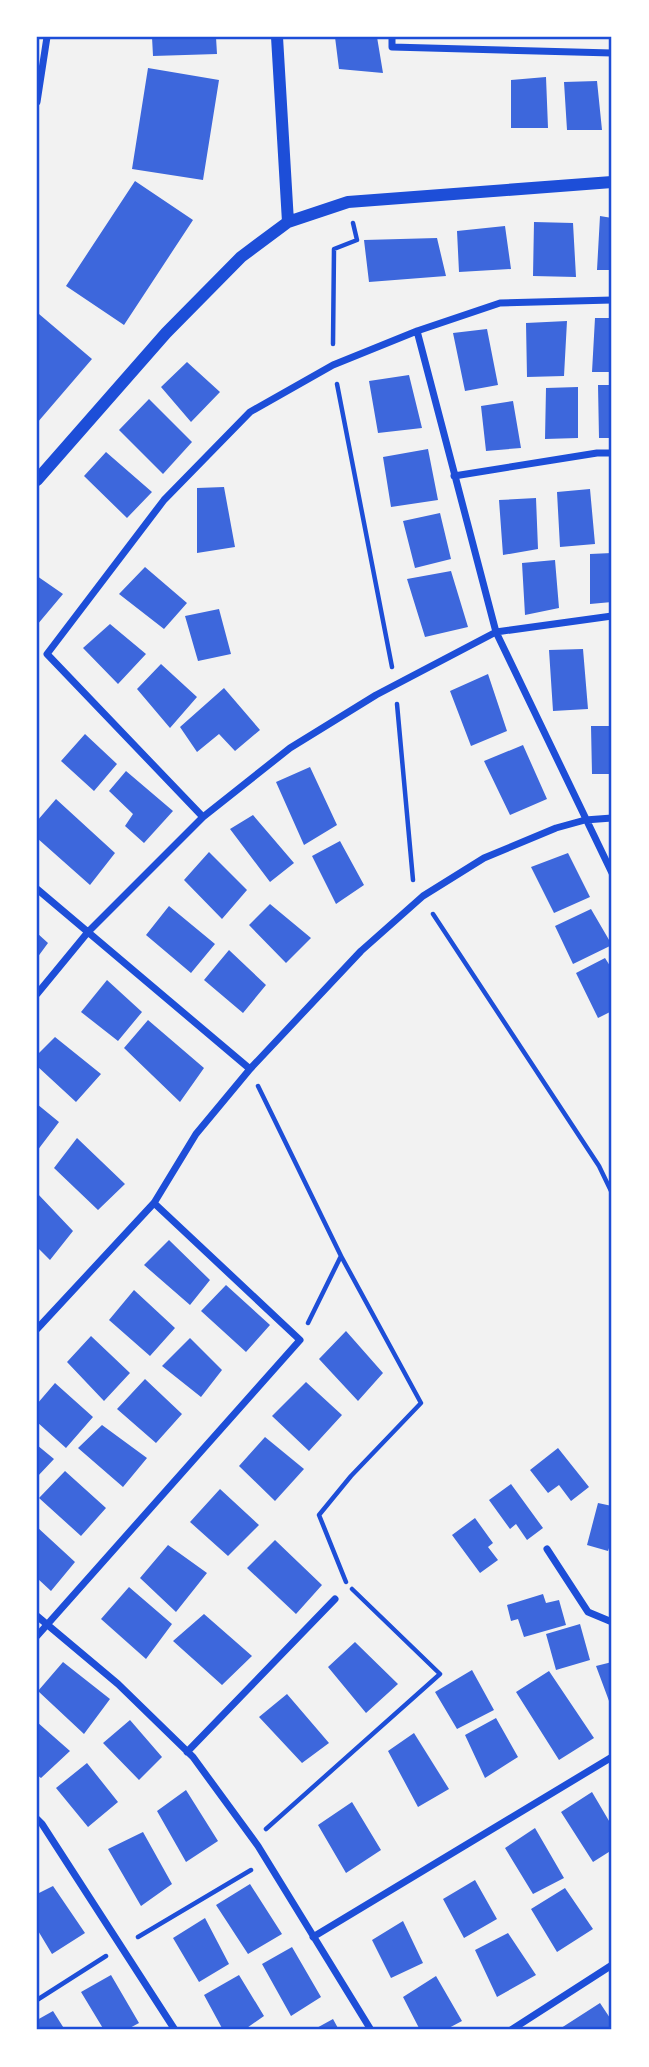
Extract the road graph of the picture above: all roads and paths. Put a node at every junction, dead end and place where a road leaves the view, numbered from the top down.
1 (47, 37) edge
2 (277, 37) edge
3 (392, 37) edge
4 (612, 53) edge
5 (37, 102) edge
6 (612, 181) edge
7 (348, 202) junction
8 (288, 222) junction
9 (612, 300) edge
10 (417, 331) junction
11 (333, 365) junction
12 (612, 453) edge
13 (454, 476) junction
14 (37, 480) edge
15 (612, 617) edge
16 (496, 632) junction
17 (396, 685) junction
18 (203, 817) junction
19 (612, 818) edge
20 (585, 820) junction
21 (612, 873) edge
22 (414, 880) dead end
23 (37, 889) edge
24 (433, 914) dead end
25 (88, 933) junction
26 (37, 994) edge
27 (250, 1069) junction
28 (612, 1193) edge
29 (154, 1203) junction
30 (341, 1256) junction
31 (37, 1329) edge
32 (300, 1340) junction
33 (547, 1549) dead end
34 (335, 1599) dead end
35 (37, 1616) edge
36 (612, 1622) edge
37 (47, 1624) junction
38 (37, 1636) edge
39 (187, 1752) junction
40 (612, 1757) edge
41 (37, 1819) edge
42 (253, 1840) junction
43 (267, 1861) junction
44 (313, 1937) junction
45 (121, 1947) junction
46 (612, 1965) edge
47 (37, 2000) edge
48 (175, 2030) edge
49 (371, 2030) edge
50 (511, 2030) edge

1 - 5 street
2 - 8 street
3 - 4 street
6 - 7 street
7 - 8 street
7 - 11 path
8 - 14 street
9 - 10 street
10 - 11 street
10 - 13 street
11 - 17 path
11 - 18 street
12 - 13 street
13 - 16 street
15 - 16 street
16 - 17 street
16 - 20 street
17 - 18 street
17 - 22 path
18 - 25 street
19 - 20 street
20 - 21 street
20 - 27 street
23 - 25 street
24 - 28 path
25 - 26 street
25 - 27 street
27 - 29 street
27 - 30 path
29 - 31 street
29 - 32 street
30 - 32 path
30 - 42 path
32 - 37 street
33 - 36 street
34 - 39 street
35 - 37 street
37 - 38 street
37 - 39 street
39 - 42 street
40 - 44 street
41 - 45 street
42 - 43 street
43 - 44 street
43 - 45 path
44 - 49 street
45 - 47 path
45 - 48 street
46 - 50 street

